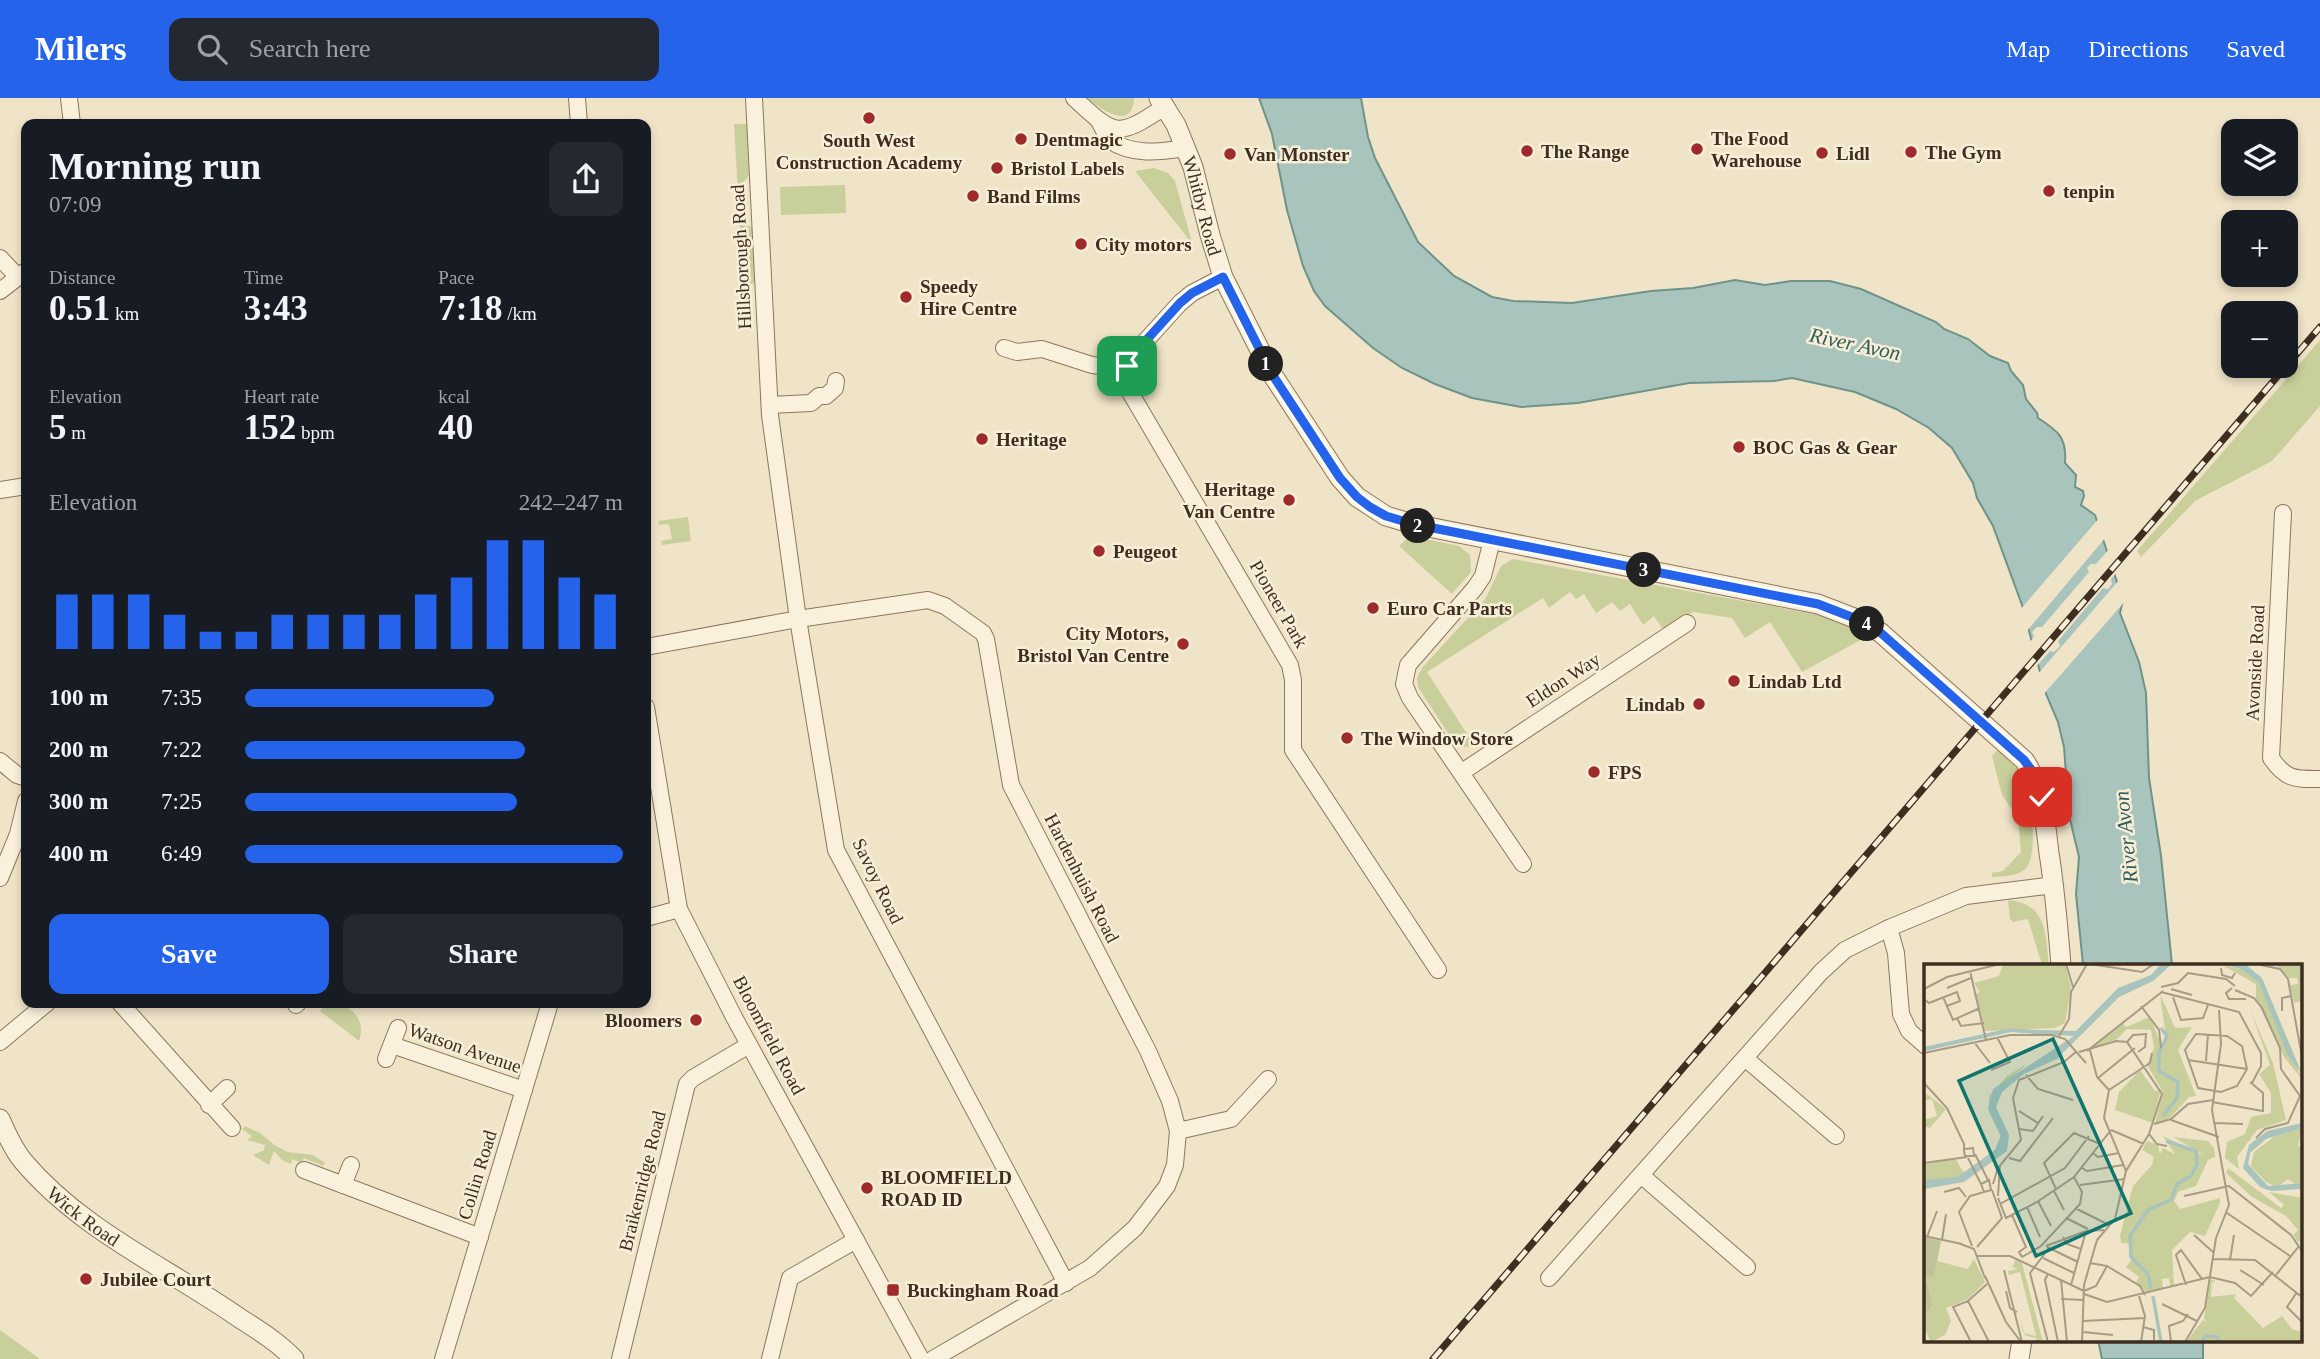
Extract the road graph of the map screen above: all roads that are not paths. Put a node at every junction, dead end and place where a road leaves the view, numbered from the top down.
1 (69, 98) edge
2 (577, 98) edge
3 (754, 98) edge
4 (1074, 98) edge
5 (1162, 102) edge
6 (71, 119) edge
7 (579, 119) edge
8 (1099, 121) junction
9 (1186, 148) junction
10 (0, 258) edge
11 (21, 273) edge
12 (21, 275) edge
13 (1223, 277) junction
14 (0, 291) edge
15 (1004, 348) dead end
16 (1126, 369) junction
17 (836, 381) dead end
18 (770, 410) junction
19 (21, 487) edge
20 (0, 490) edge
21 (2283, 513) dead end
22 (1492, 540) junction
23 (798, 619) junction
24 (1687, 623) dead end
25 (651, 646) edge
26 (651, 737) edge
27 (0, 761) edge
28 (1462, 772) junction
29 (21, 776) edge
30 (2320, 779) edge
31 (21, 823) edge
32 (1523, 864) dead end
33 (0, 878) edge
34 (2054, 885) junction
35 (680, 909) junction
36 (651, 917) edge
37 (1889, 928) junction
38 (2061, 964) edge
39 (1438, 970) dead end
40 (41, 1008) edge
41 (124, 1008) edge
42 (549, 1008) edge
43 (398, 1028) dead end
44 (0, 1042) edge
45 (1924, 1044) edge
46 (749, 1045) junction
47 (1746, 1059) junction
48 (1268, 1079) dead end
49 (227, 1088) dead end
50 (524, 1090) junction
51 (209, 1105) junction
52 (0, 1119) edge
53 (232, 1128) dead end
54 (1178, 1131) junction
55 (1836, 1136) dead end
56 (351, 1165) dead end
57 (304, 1170) dead end
58 (1641, 1175) junction
59 (343, 1185) junction
60 (480, 1237) junction
61 (856, 1240) junction
62 (1747, 1267) dead end
63 (1549, 1278) dead end
64 (1066, 1283) junction
65 (293, 1359) edge
66 (443, 1359) edge
67 (620, 1359) edge
68 (770, 1359) edge
69 (920, 1359) edge
70 (933, 1359) edge

1 - 6 street
2 - 7 street
3 - 18 street, Hillsborough Road
4 - 8 street, Whitby Road
5 - 8 street, Whitby Road
5 - 9 street, Whitby Road
8 - 9 street, Whitby Road
9 - 13 street, Whitby Road
10 - 11 street
12 - 14 street
13 - 16 street
13 - 22 street, Whitby Road
15 - 16 street
16 - 39 street, Pioneer Park
17 - 18 street
18 - 23 street, Savoy Road
19 - 20 street
21 - 30 street, Avonside Road
22 - 28 street
22 - 34 street, Whitby Road
23 - 25 street, Hardenhuish Road
23 - 54 street, Hardenhuish Road
23 - 64 street, Savoy Road
24 - 28 street, Eldon Way
26 - 35 street, Bloomfield Road
27 - 29 street
28 - 32 street
31 - 33 street
34 - 37 street
34 - 38 street, Whitby Road
35 - 36 street
35 - 46 street, Bloomfield Road
37 - 45 street
37 - 47 street
40 - 44 street
41 - 51 street
42 - 50 street, Collin Road
43 - 50 street, Watson Avenue
46 - 61 street, Bloomfield Road
46 - 67 street, Braikenridge Road
47 - 55 street
47 - 58 street
48 - 54 street
49 - 51 street
50 - 60 street, Collin Road
51 - 53 street
52 - 65 street, Wick Road
54 - 64 street, Hardenhuish Road
56 - 59 street
57 - 59 street
58 - 62 street
58 - 63 street
59 - 60 street
60 - 66 street, Collin Road
61 - 68 street
61 - 69 street, Bloomfield Road
64 - 70 street, Hardenhuish Road

